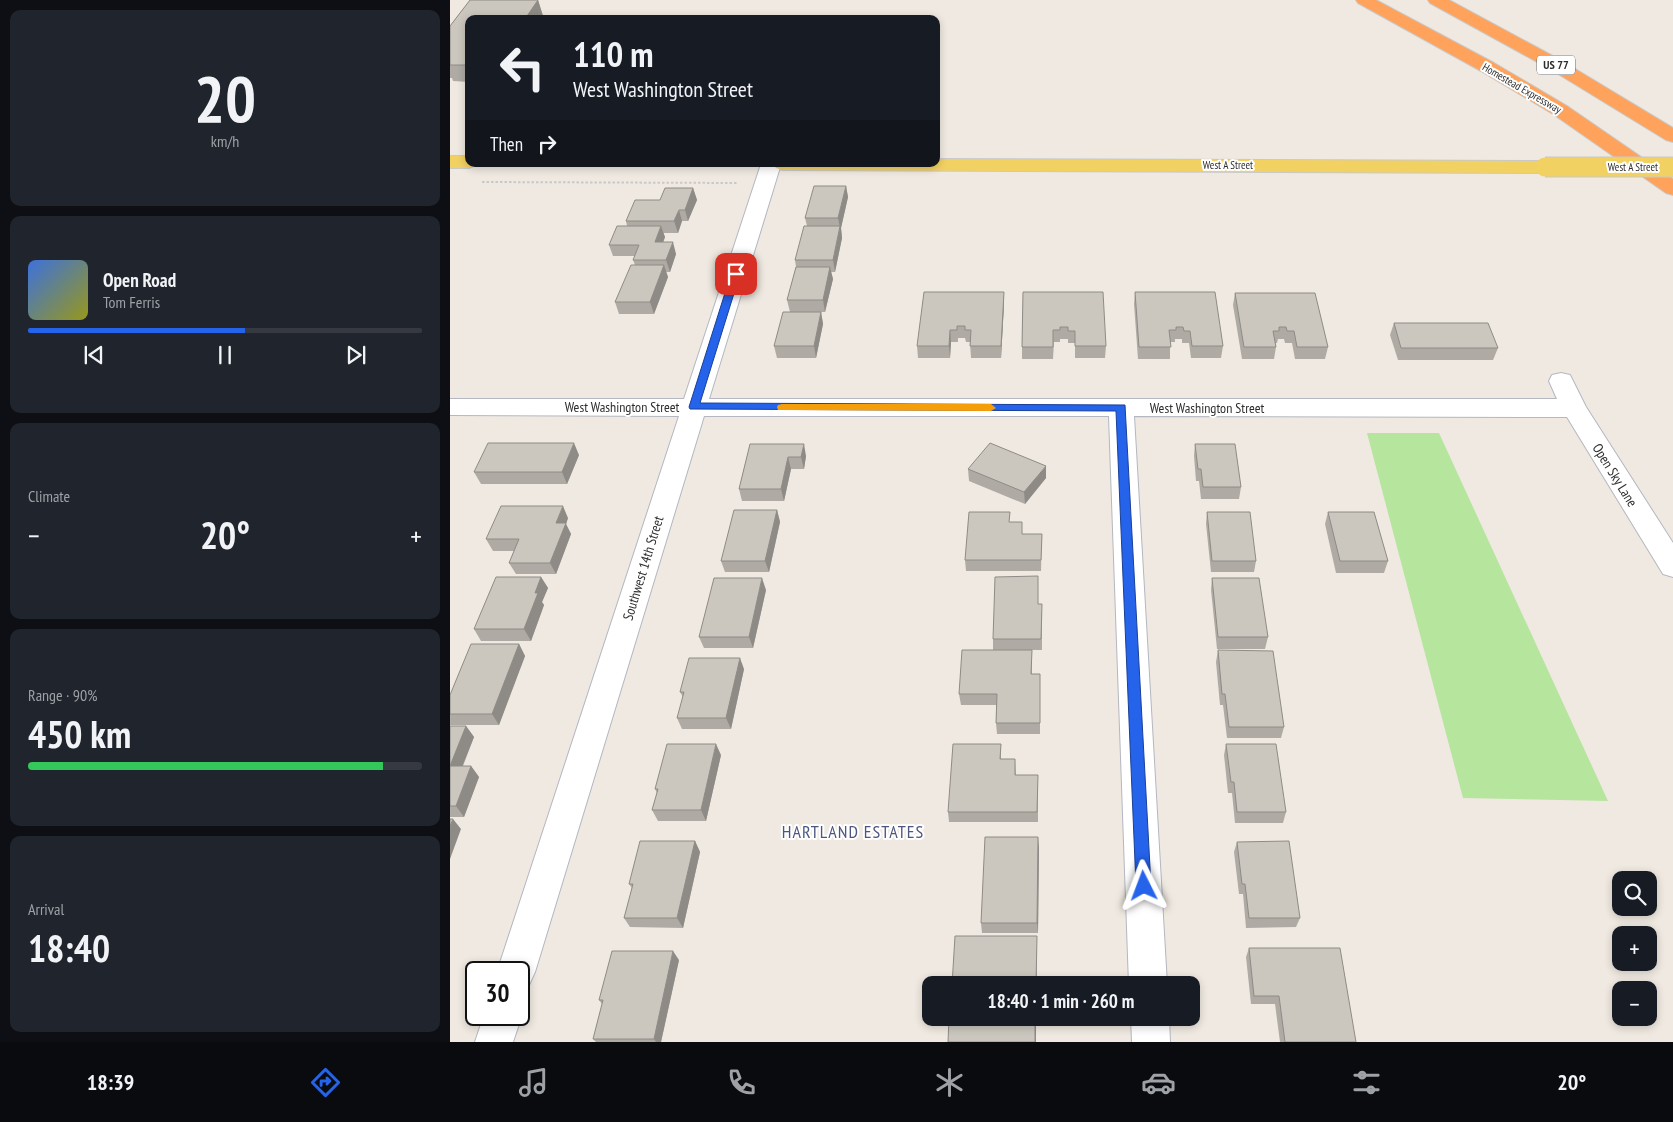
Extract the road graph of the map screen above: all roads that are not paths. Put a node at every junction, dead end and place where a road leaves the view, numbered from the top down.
1 (1364, 0) edge
2 (1436, 0) edge
3 (1673, 136) edge
4 (450, 162) edge
5 (465, 162) edge
6 (940, 165) edge
7 (769, 167) edge
8 (1673, 167) edge
9 (1673, 189) edge
10 (1561, 381) dead end
11 (450, 407) edge
12 (694, 407) junction
13 (1121, 408) junction
14 (1574, 408) junction
15 (1673, 566) edge
16 (519, 961) edge
17 (1148, 976) edge
18 (499, 1026) edge
19 (1150, 1026) edge
20 (494, 1042) edge
21 (1151, 1042) edge

1 - 9 highway, Homestead Expressway / US 77
2 - 3 highway, US 77
4 - 5 main road
6 - 8 main road, West A Street, bridge
7 - 12 street, Southwest 14th Street
10 - 14 street, Open Sky Lane
11 - 12 street, West Washington Street
12 - 13 street, West Washington Street
12 - 16 street, Southwest 14th Street
13 - 14 street, West Washington Street
13 - 17 street
14 - 15 street, Open Sky Lane
18 - 20 street
19 - 21 street

